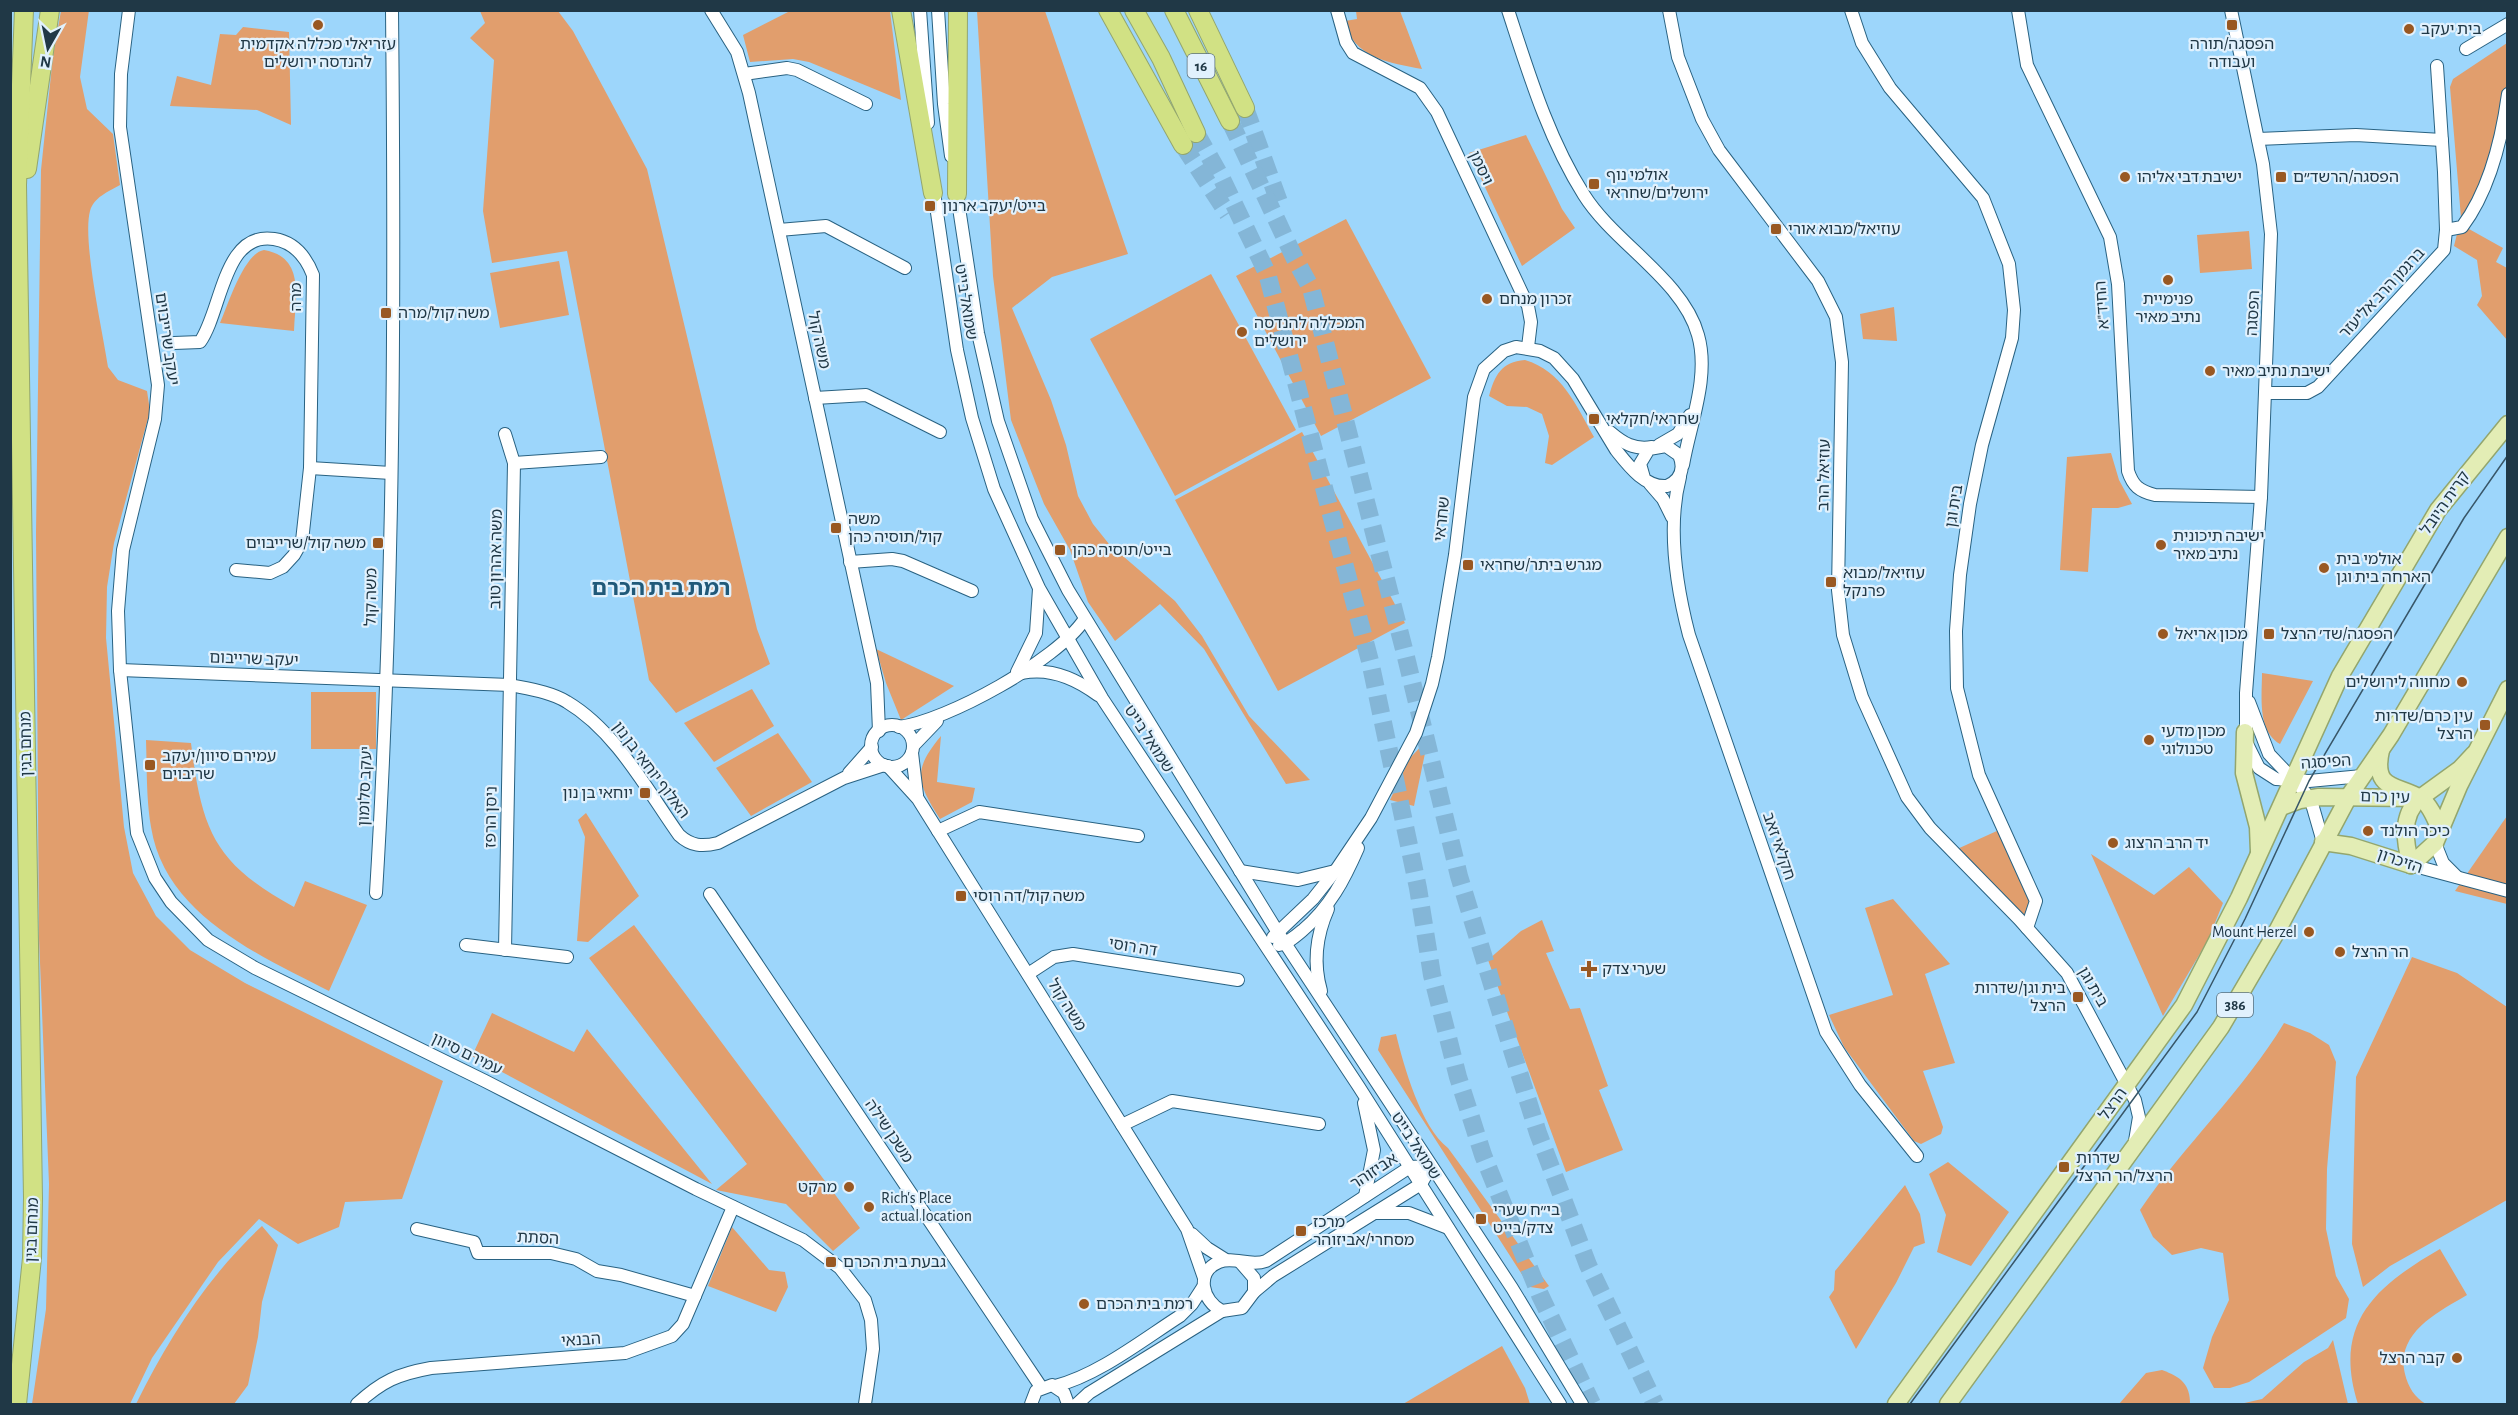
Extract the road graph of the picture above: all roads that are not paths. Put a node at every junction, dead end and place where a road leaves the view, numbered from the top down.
1 (24, 10) edge
2 (50, 10) edge
3 (129, 10) edge
4 (392, 10) edge
5 (711, 10) edge
6 (901, 10) edge
7 (920, 10) edge
8 (938, 10) edge
9 (958, 10) edge
10 (1108, 10) edge
11 (1134, 10) edge
12 (1174, 10) edge
13 (1198, 10) edge
14 (1337, 10) edge
15 (1508, 10) edge
16 (1669, 10) edge
17 (1851, 10) edge
18 (2018, 10) edge
19 (2231, 10) edge
20 (2508, 24) edge
21 (2466, 49) dead end
22 (2437, 66) dead end
23 (744, 74) junction
24 (2507, 98) edge
25 (866, 104) dead end
26 (1245, 108) tunnel mouth
27 (1230, 121) tunnel mouth
28 (2258, 139) junction
29 (2442, 140) junction
30 (933, 193) junction
31 (957, 194) junction
32 (779, 230) junction
33 (2446, 230) junction
34 (18, 245) junction
35 (905, 268) dead end
36 (174, 343) dead end
37 (1528, 347) junction
38 (1699, 388) junction
39 (2266, 393) junction
40 (815, 398) junction
41 (1600, 423) junction
42 (2508, 424) edge
43 (940, 432) dead end
44 (505, 434) dead end
45 (1655, 446) junction
46 (601, 457) dead end
47 (514, 463) junction
48 (310, 468) junction
49 (1681, 472) junction
50 (390, 473) junction
51 (1646, 481) junction
52 (2261, 497) junction
53 (1673, 519) junction
54 (2508, 537) edge
55 (850, 562) junction
56 (236, 570) dead end
57 (1039, 588) junction
58 (972, 591) dead end
59 (1084, 620) junction
60 (1068, 640) junction
61 (120, 670) junction
62 (1015, 675) junction
63 (386, 680) junction
64 (877, 683) junction
65 (510, 685) junction
66 (2508, 689) edge
67 (2246, 693) junction
68 (1102, 698) junction
69 (944, 714) junction
70 (896, 726) junction
71 (879, 731) junction
72 (2245, 732) junction
73 (872, 747) junction
74 (912, 749) junction
75 (2381, 749) junction
76 (2474, 754) junction
77 (886, 766) junction
78 (2362, 776) junction
79 (844, 778) junction
80 (2293, 781) junction
81 (2349, 796) junction
82 (2308, 798) junction
83 (2420, 798) junction
84 (918, 799) junction
85 (2281, 807) junction
86 (1371, 818) junction
87 (938, 831) junction
88 (2438, 836) junction
89 (1138, 837) dead end
90 (2324, 842) junction
91 (2259, 855) junction
92 (2411, 865) junction
93 (1336, 870) junction
94 (1240, 872) junction
95 (2475, 884) junction
96 (2508, 891) edge
97 (376, 893) dead end
98 (710, 894) dead end
99 (1332, 901) junction
100 (2027, 928) junction
101 (1277, 931) junction
102 (1285, 944) junction
103 (466, 945) dead end
104 (1266, 948) junction
105 (505, 950) junction
106 (567, 957) dead end
107 (1028, 974) junction
108 (1238, 980) dead end
109 (1323, 998) junction
110 (1359, 1088) junction
111 (2124, 1089) junction
112 (1319, 1124) dead end
113 (1122, 1125) junction
114 (1917, 1156) dead end
115 (2128, 1156) junction
116 (1431, 1166) junction
117 (1410, 1167) junction
118 (1421, 1184) junction
119 (1365, 1197) junction
120 (733, 1207) junction
121 (1371, 1214) junction
122 (417, 1229) dead end
123 (1187, 1229) junction
124 (1450, 1229) junction
125 (1226, 1260) junction
126 (1241, 1263) junction
127 (1204, 1282) junction
128 (1254, 1292) junction
129 (695, 1296) junction
130 (1222, 1311) junction
131 (1055, 1386) junction
132 (1041, 1387) junction
133 (16, 1404) edge
134 (357, 1404) edge
135 (865, 1404) edge
136 (1031, 1404) edge
137 (1068, 1404) edge
138 (1077, 1404) edge
139 (1560, 1404) edge
140 (1582, 1404) edge
141 (1896, 1404) edge
142 (1948, 1404) edge

1 - 34 highway, מנחם בגין
2 - 34 highway
3 - 61 street, יעקב שרייבוים
4 - 50 street, משה קול
5 - 23 street, משה קול
6 - 30 highway
7 - 30 street, שמואל בייט
8 - 31 street, שמואל בייט
9 - 31 highway
10 - 11 highway, 16
12 - 27 highway, 16
13 - 26 highway
14 - 37 street, ויסמן
15 - 38 street
16 - 100 street, עוזיאל הרב
17 - 100 street, בית וגן
18 - 52 street, החיד"א
19 - 28 street, הפסגה
20 - 21 street
22 - 29 street, ברגמן הרב אליעזר
23 - 25 street
23 - 32 street, משה קול
24 - 33 street
28 - 29 street
28 - 39 street, הפסגה
29 - 33 street, ברגמן הרב אליעזר
30 - 57 street, שמואל בייט
31 - 59 street, שמואל בייט
32 - 35 street
32 - 40 street, משה קול
33 - 39 street, ברגמן הרב אליעזר
34 - 133 highway, מנחם בגין
36 - 48 street, מרה
37 - 41 street
37 - 86 street, שחראי
38 - 45 street
38 - 49 street
39 - 52 street, הפסגה
40 - 43 street
40 - 55 street, משה קול
41 - 45 street
41 - 51 street
42 - 80 main road, קרית היובל
44 - 47 street, משה אהרון טוב
45 - 49 street
45 - 51 street
46 - 47 street
47 - 65 street, משה אהרון טוב
48 - 50 street
48 - 56 street, מרה
49 - 51 street
49 - 53 street
50 - 63 street, משה קול
51 - 53 street
52 - 67 street, הפסגה
53 - 114 street, חקלאי זאב
54 - 75 main road
55 - 58 street
55 - 64 street, משה קול
57 - 60 street, שמואל בייט
57 - 62 street
59 - 60 street
59 - 94 street, שמואל בייט
60 - 62 street
60 - 68 street, שמואל בייט
61 - 63 street, יעקב שרייבום
61 - 120 street, עמירם סיוון
62 - 68 street
62 - 69 street
63 - 65 street, האלוף יוחאי בן נון
63 - 97 street, יעקב סלומון
64 - 70 street, משה קול
64 - 71 street, משה קול
65 - 79 street, האלוף יוחאי בן נון
65 - 105 street, ניסן הרפז
66 - 76 main road, עין כרם
67 - 72 street, הפיסגה
67 - 80 street, הפיסגה
68 - 104 street, שמואל בייט
69 - 70 street
69 - 74 street
70 - 71 street
70 - 74 street
71 - 73 street
72 - 80 street, הפיסגה
72 - 91 main road
73 - 77 street
73 - 79 street, האלוף יוחאי בן נון
74 - 77 street
74 - 84 street, משה קול
75 - 78 main road
75 - 83 main road
76 - 83 main road, עין כרם
76 - 88 main road, עין כרם
77 - 79 street, האלוף יוחאי בן נון
77 - 84 street, משה קול
78 - 80 street, הפיסגה
78 - 81 main road
80 - 82 street, הפיסגה
80 - 85 main road, הרצל / 386
81 - 82 main road, עין כרם
81 - 83 main road, עין כרם
81 - 90 main road, 386
82 - 85 main road, עין כרם
82 - 90 street, הפיסגה
83 - 88 main road
83 - 92 main road
84 - 87 street, משה קול
85 - 91 main road, הרצל / 386
86 - 93 street, שחראי
86 - 99 street, שחראי
87 - 89 street
87 - 107 street, משה קול
88 - 92 main road, עין כרם
88 - 95 street, הזיכרון
90 - 92 main road, הזיכרון
90 - 115 main road, 386
91 - 111 main road, הרצל / 386
92 - 95 street, הזיכרון
93 - 94 street
93 - 101 street, שחראי
94 - 101 street, שמואל בייט
95 - 96 street, הזיכרון
98 - 132 street, משכן שילה
99 - 102 street, שחראי
99 - 109 street
100 - 111 street, בית וגן
101 - 102 street, שמואל בייט
101 - 104 street, שחראי
102 - 104 street, שחראי
102 - 109 street, שמואל בייט
103 - 105 street
104 - 110 street, שמואל בייט
105 - 106 street
107 - 108 street, דה רוסי
107 - 113 street, משה קול
109 - 116 street, שמואל בייט
110 - 117 street, שמואל בייט
110 - 119 street
111 - 115 street, בית וגן
111 - 141 main road, הרצל / 386
112 - 113 street
113 - 123 street, משה קול
115 - 142 main road, 386
116 - 117 street, אביזוהר
116 - 118 street
116 - 140 street, שמואל בייט
117 - 118 street, שמואל בייט
117 - 119 street, אביזוהר
118 - 121 street
118 - 124 street, שמואל בייט
119 - 126 street, אביזוהר
120 - 129 street, הבנאי
120 - 135 street, עמירם סיוון
121 - 124 street
121 - 128 street
122 - 129 street, הסתת
123 - 125 street, משה קול
123 - 127 street, משה קול
124 - 139 street, שמואל בייט
125 - 126 street, אביזוהר
125 - 127 street
126 - 128 street
127 - 130 street
127 - 131 street
128 - 130 street
129 - 134 street, הבנאי
130 - 138 street
131 - 132 street
131 - 137 street
132 - 136 street

